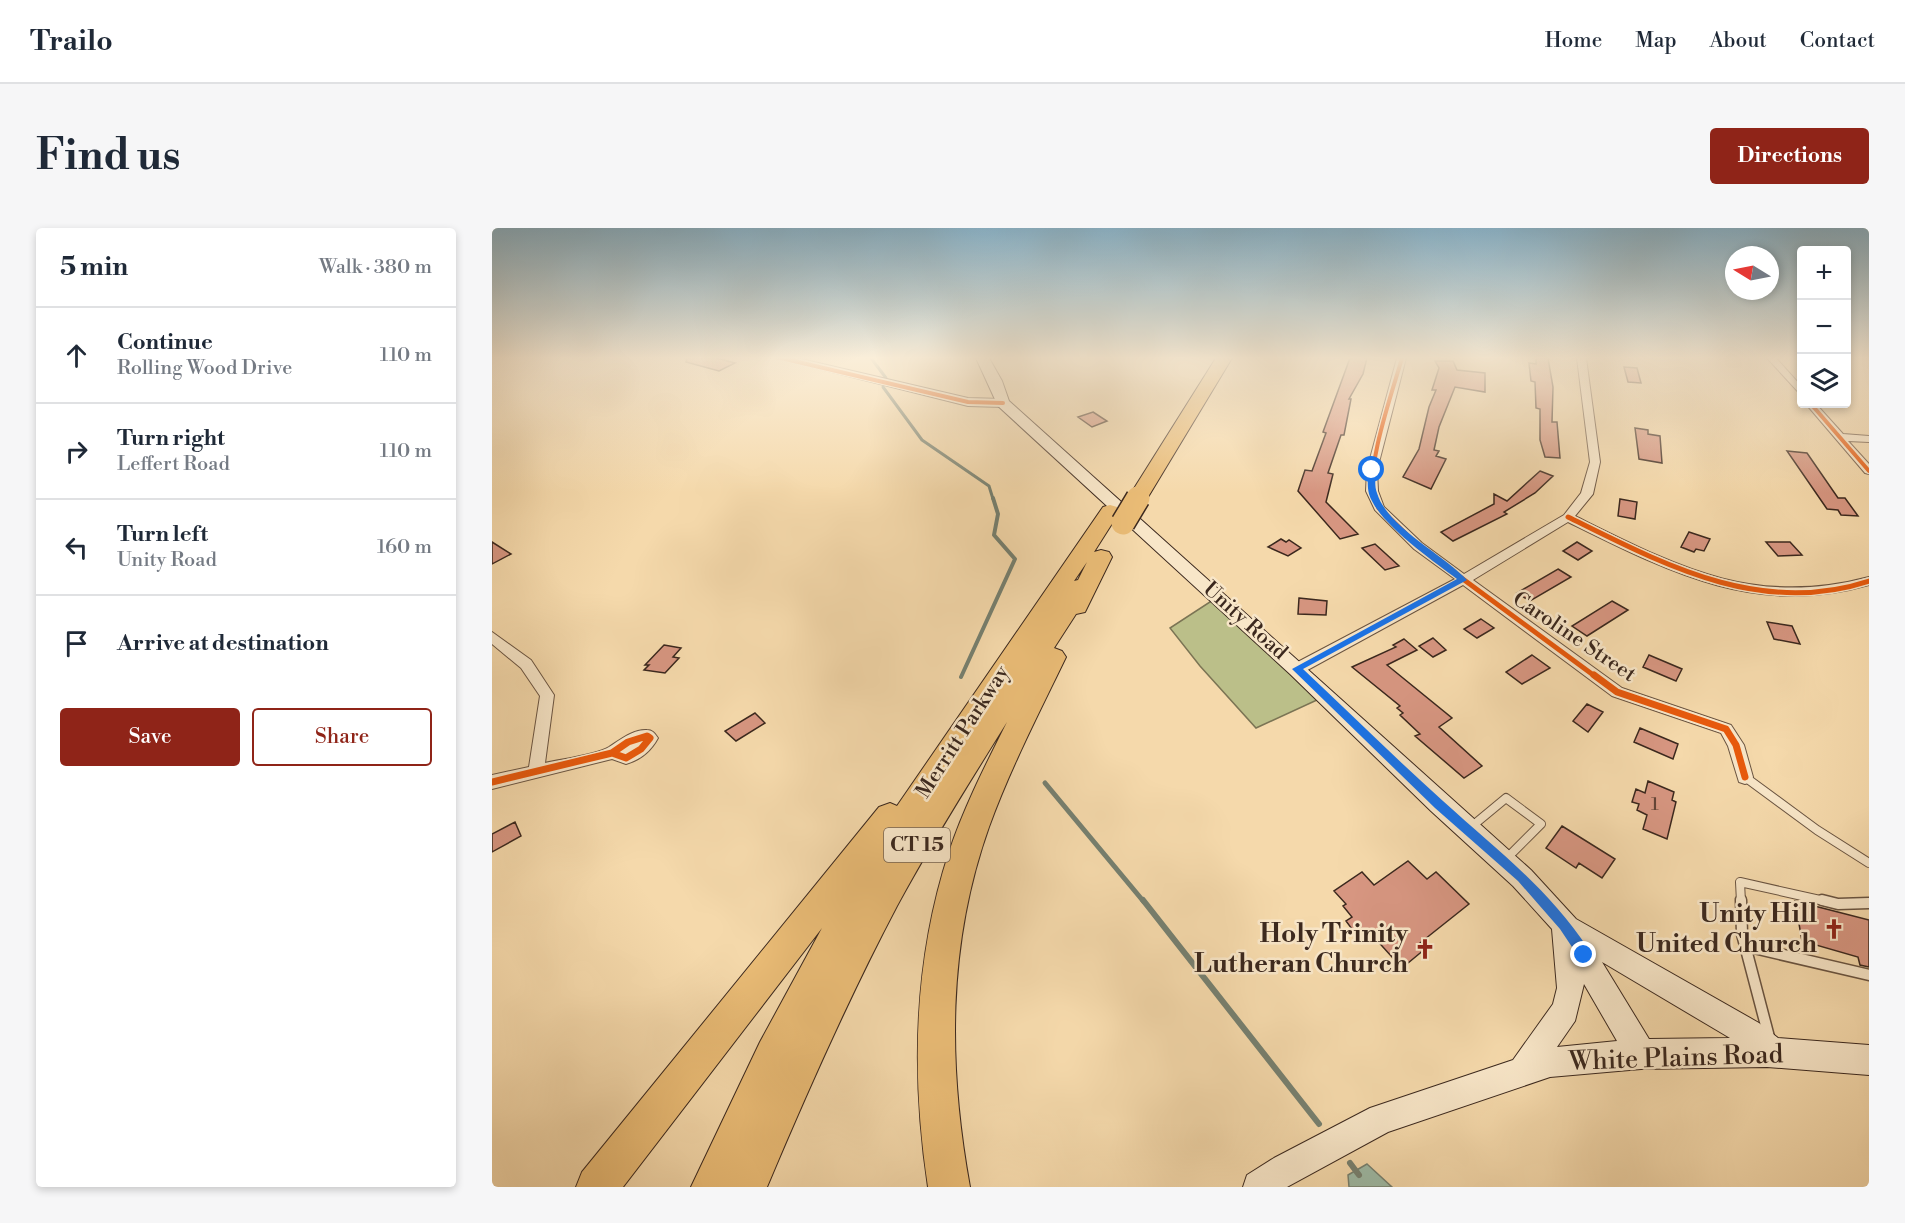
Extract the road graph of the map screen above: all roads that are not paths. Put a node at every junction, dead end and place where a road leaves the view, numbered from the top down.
1 (994, 403) edge
2 (1003, 403) joint
3 (1184, 403) edge
4 (1193, 403) edge
5 (1390, 403) edge
6 (1587, 403) edge
7 (1815, 408) edge
8 (1841, 437) junction
9 (1869, 438) edge
10 (1869, 471) edge
11 (1123, 505) junction
12 (1568, 517) junction
13 (1101, 557) junction
14 (1463, 580) junction
15 (1869, 581) edge
16 (492, 637) edge
17 (1297, 669) junction
18 (975, 714) junction
19 (612, 753) dead end
20 (536, 771) junction
21 (1745, 777) joint
22 (492, 782) edge
23 (1468, 830) junction
24 (1504, 861) junction
25 (1869, 863) edge
26 (1869, 903) edge
27 (1565, 925) junction
28 (1745, 946) junction
29 (1869, 975) edge
30 (1773, 1053) junction
31 (1641, 1054) junction
32 (1869, 1060) edge
33 (1522, 1072) junction
34 (597, 1187) edge
35 (712, 1187) edge
36 (746, 1187) edge
37 (949, 1187) edge
38 (1258, 1187) edge

1 - 2 street
2 - 17 main road, Unity Road
3 - 11 highway, Merritt Parkway / CT 15
4 - 11 highway, Merritt Parkway / CT 15
5 - 14 street, Caroline Street
6 - 12 street
7 - 8 street
8 - 9 street
8 - 10 street
11 - 13 highway, Merritt Parkway / CT 15
11 - 18 highway, Merritt Parkway / CT 15
12 - 14 street
12 - 15 street
13 - 36 highway, Merritt Parkway / CT 15
13 - 37 highway
14 - 17 street
14 - 21 street, Caroline Street
16 - 20 street
17 - 23 main road, Unity Road
18 - 34 highway
18 - 35 highway, Merritt Parkway / CT 15
19 - 20 street
20 - 22 street
21 - 25 lane
23 - 24 main road, Unity Road
23 - 24 lane
24 - 27 main road, Unity Road
26 - 28 lane
27 - 30 main road
27 - 31 main road, Unity Road
27 - 33 main road
28 - 29 lane
28 - 30 lane
30 - 31 main road, White Plains Road
30 - 32 main road, White Plains Road
31 - 33 main road, White Plains Road
33 - 38 main road, White Plains Road

